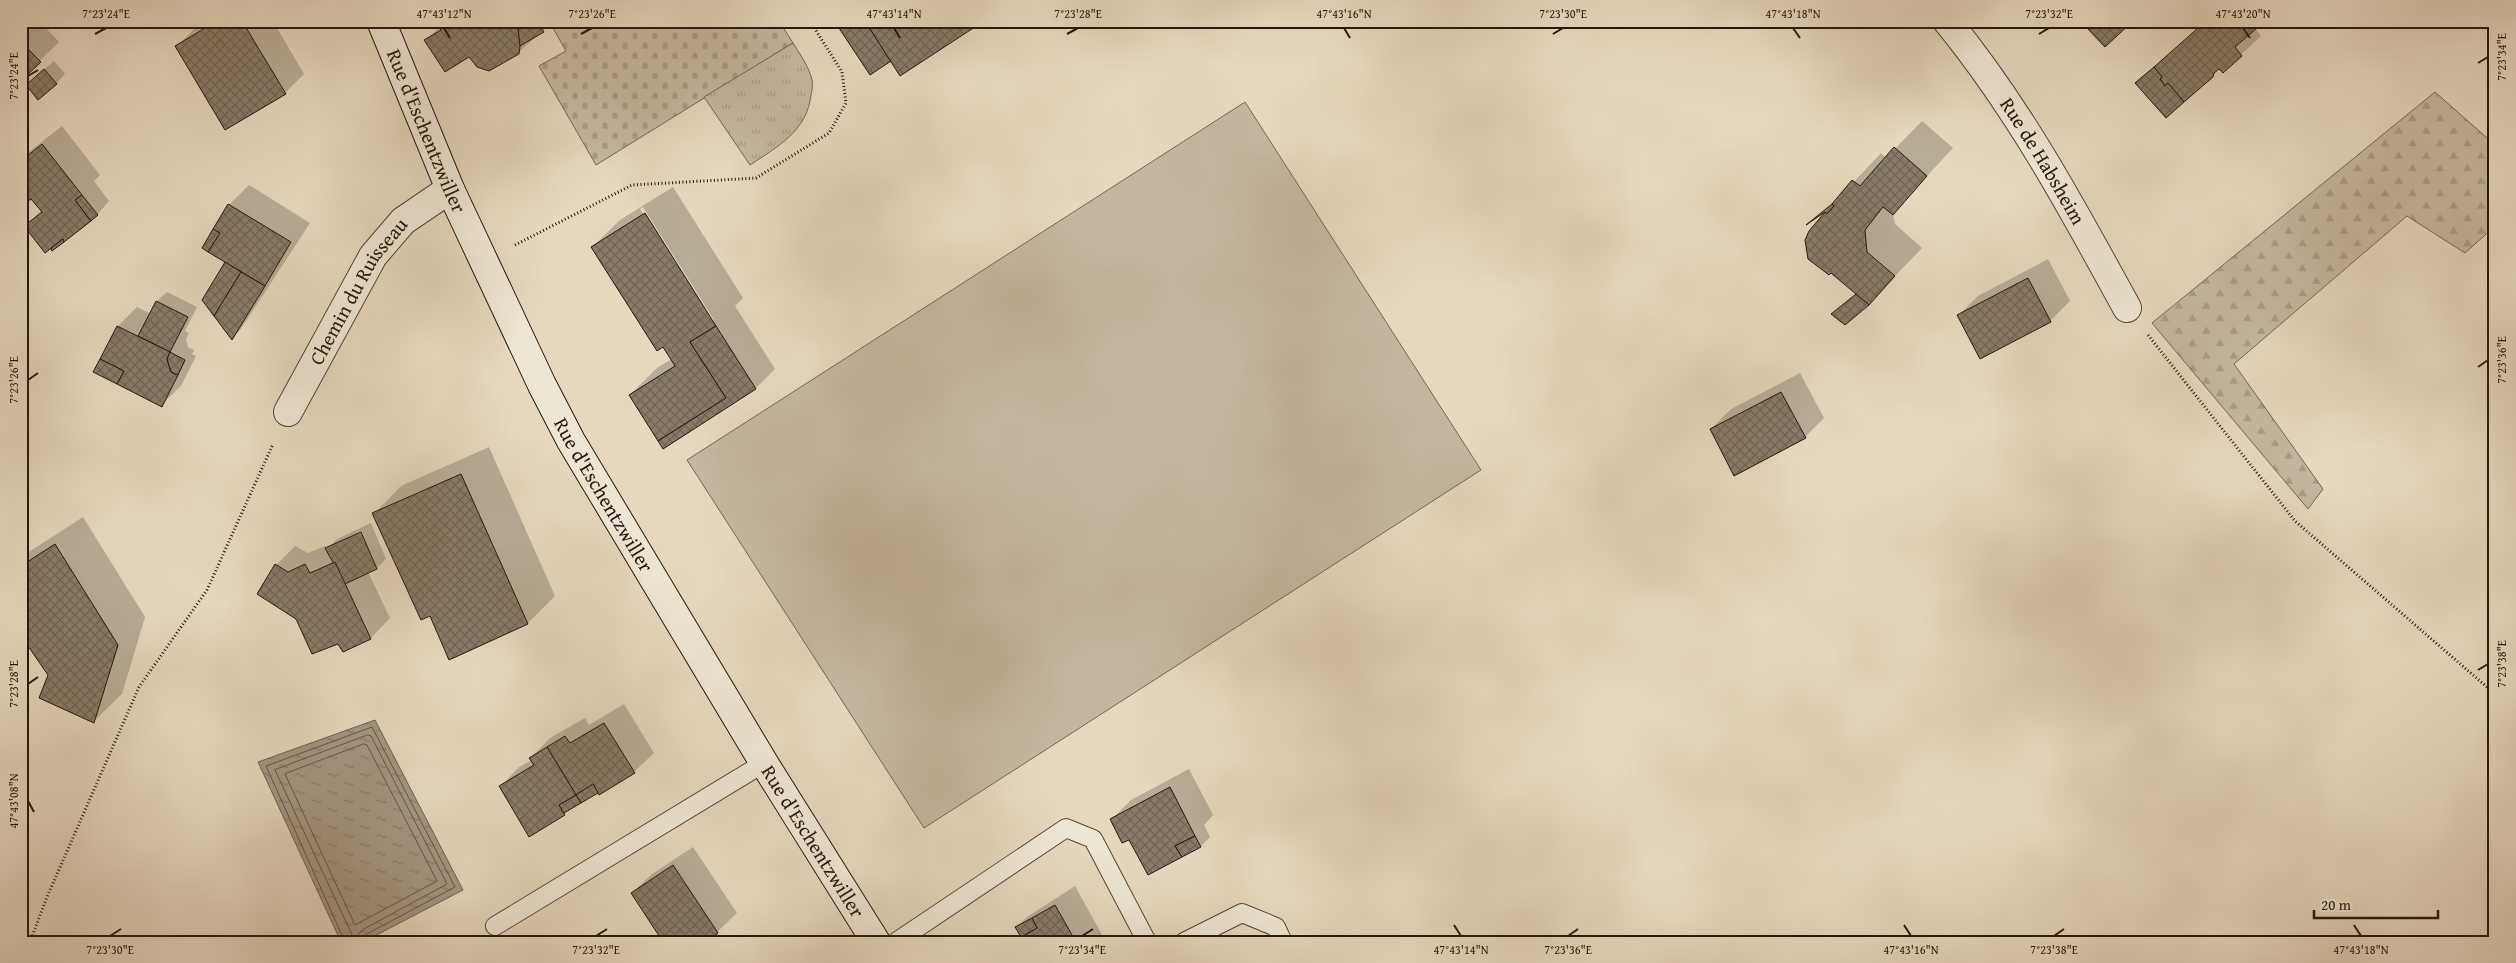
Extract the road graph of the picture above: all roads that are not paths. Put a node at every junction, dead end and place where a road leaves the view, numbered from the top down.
1 (381, 21) edge
2 (1947, 21) edge
3 (450, 189) junction
4 (2127, 308) road end
5 (288, 412) road end
6 (764, 763) junction
7 (495, 926) dead end
8 (876, 942) edge
9 (896, 942) edge
10 (1147, 942) edge
11 (1184, 942) edge
12 (1283, 942) edge

1 - 3 main road, Rue d'Eschentzwiller
2 - 4 main road, Rue de Habsheim
3 - 5 main road, Chemin du Ruisseau
3 - 6 main road, Rue d'Eschentzwiller
6 - 7 lane
6 - 8 main road, Rue d'Eschentzwiller
9 - 10 lane
11 - 12 lane

